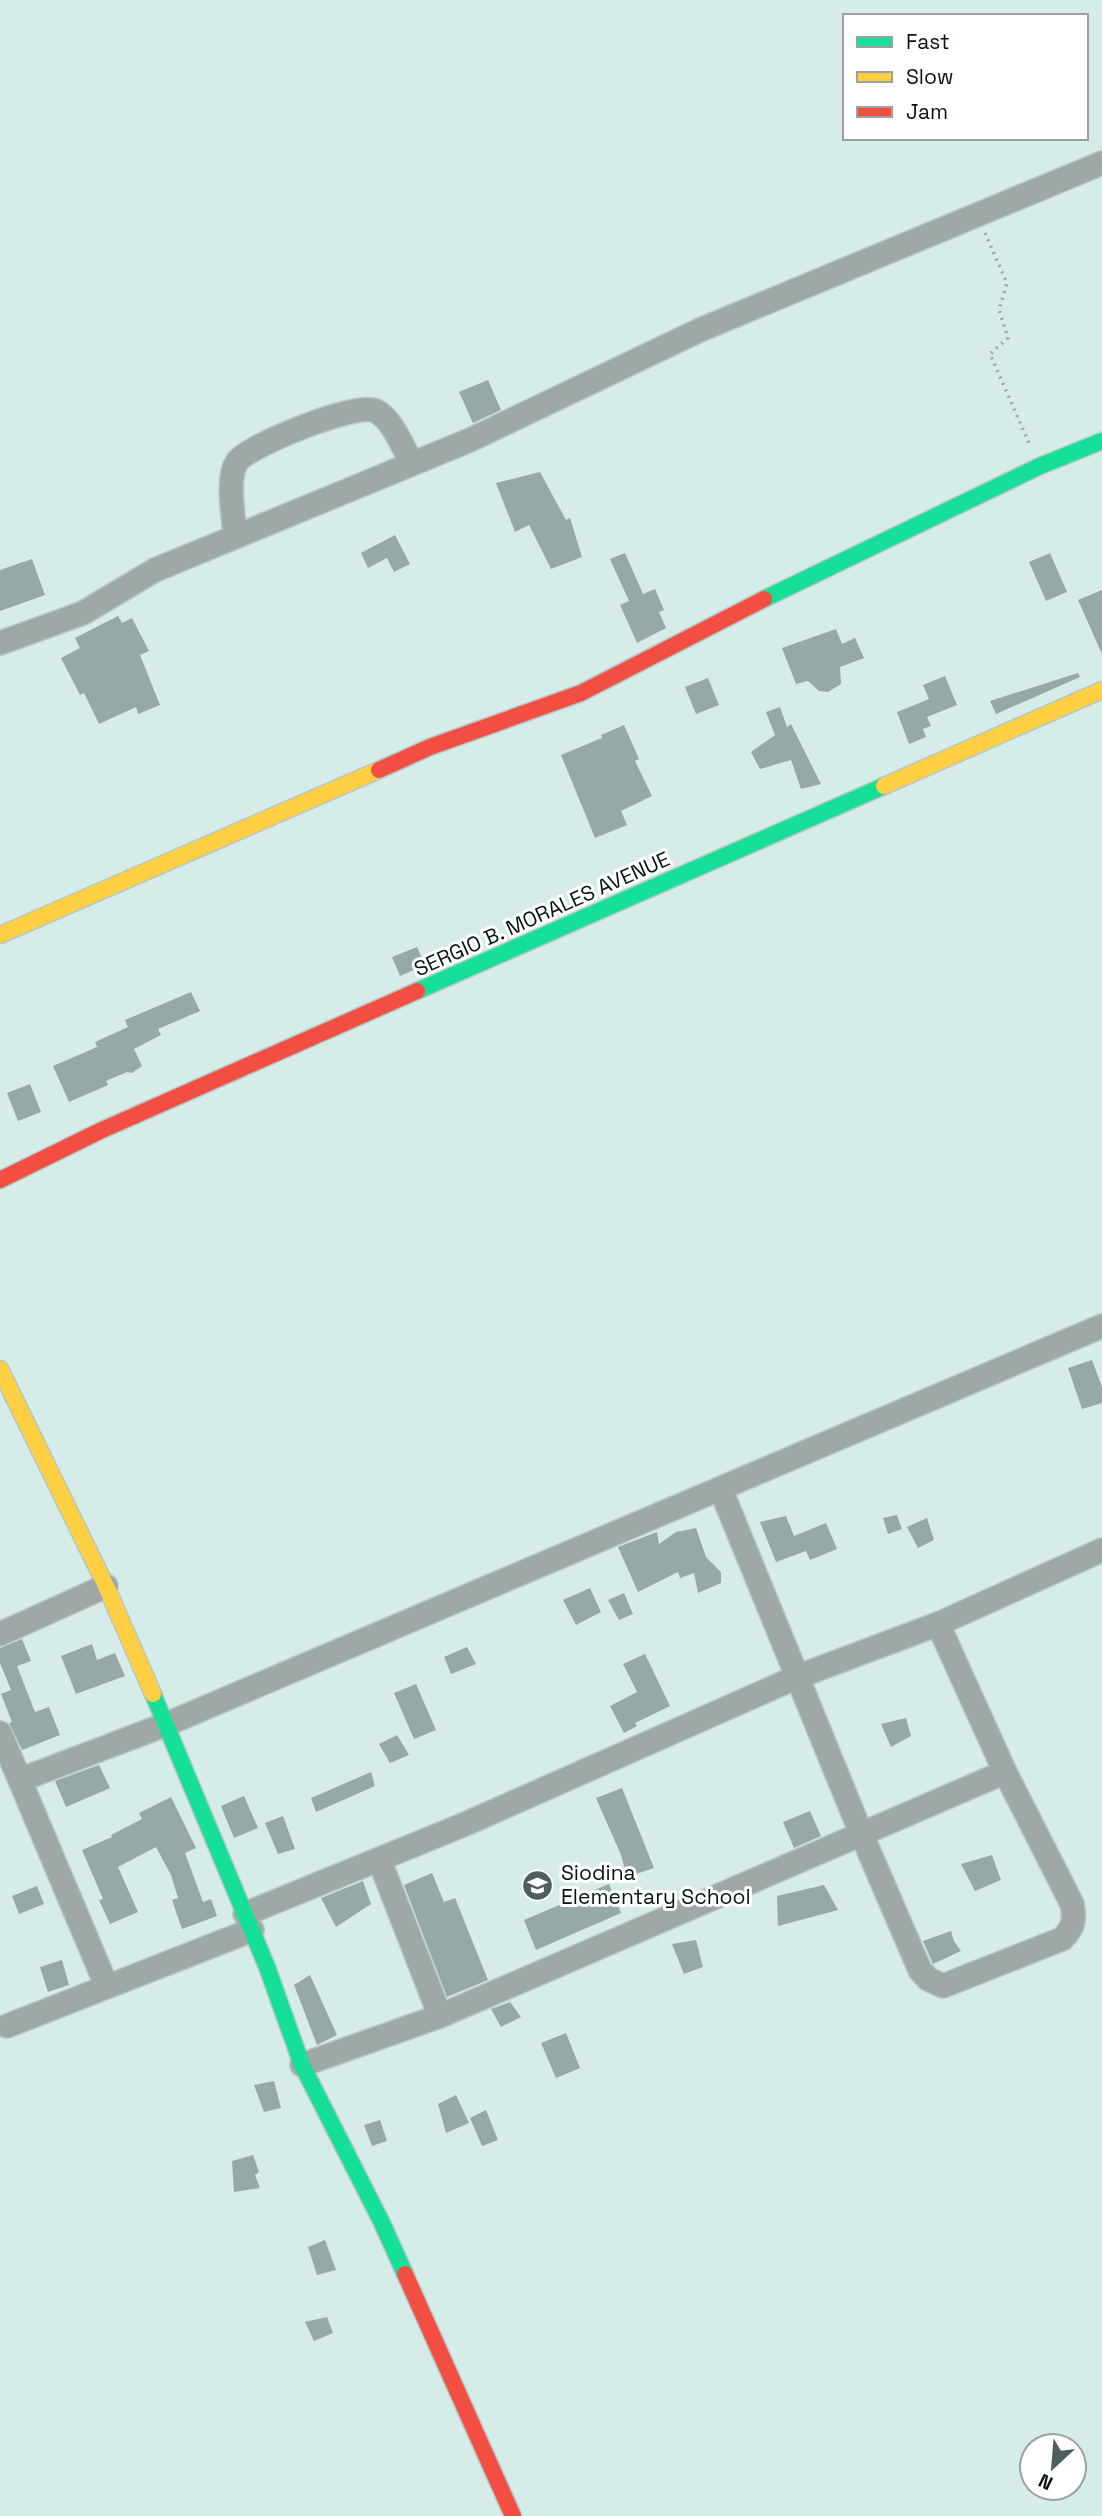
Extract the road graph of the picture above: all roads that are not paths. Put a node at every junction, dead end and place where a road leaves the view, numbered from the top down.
1 (1102, 163) edge
2 (1102, 441) edge
3 (412, 464) junction
4 (235, 537) junction
5 (0, 643) edge
6 (1102, 690) edge
7 (0, 935) edge
8 (0, 1180) edge
9 (1102, 1326) edge
10 (0, 1369) edge
11 (721, 1490) junction
12 (1102, 1549) edge
13 (106, 1586) junction
14 (938, 1624) junction
15 (0, 1634) edge
16 (797, 1677) junction
17 (167, 1724) junction
18 (0, 1733) edge
19 (1005, 1772) junction
20 (20, 1780) junction
21 (861, 1833) junction
22 (379, 1859) junction
23 (248, 1922) junction
24 (107, 1987) junction
25 (440, 2016) junction
26 (7, 2026) dead end
27 (302, 2065) junction
28 (513, 2516) edge

1 - 3 street
2 - 7 street
3 - 4 street
3 - 4 street
4 - 5 street
6 - 8 street, SERGIO B. MORALES AVENUE
9 - 11 street
10 - 13 street
11 - 16 street
11 - 17 street
12 - 14 street
13 - 15 street
13 - 17 street
14 - 16 street
14 - 19 street
16 - 21 street
16 - 22 street
17 - 20 street
17 - 23 street
18 - 20 street
19 - 21 street
19 - 21 street
20 - 24 street
21 - 25 street
22 - 23 street
22 - 25 street
23 - 24 street
23 - 27 street
24 - 26 street
25 - 27 street
27 - 28 street

